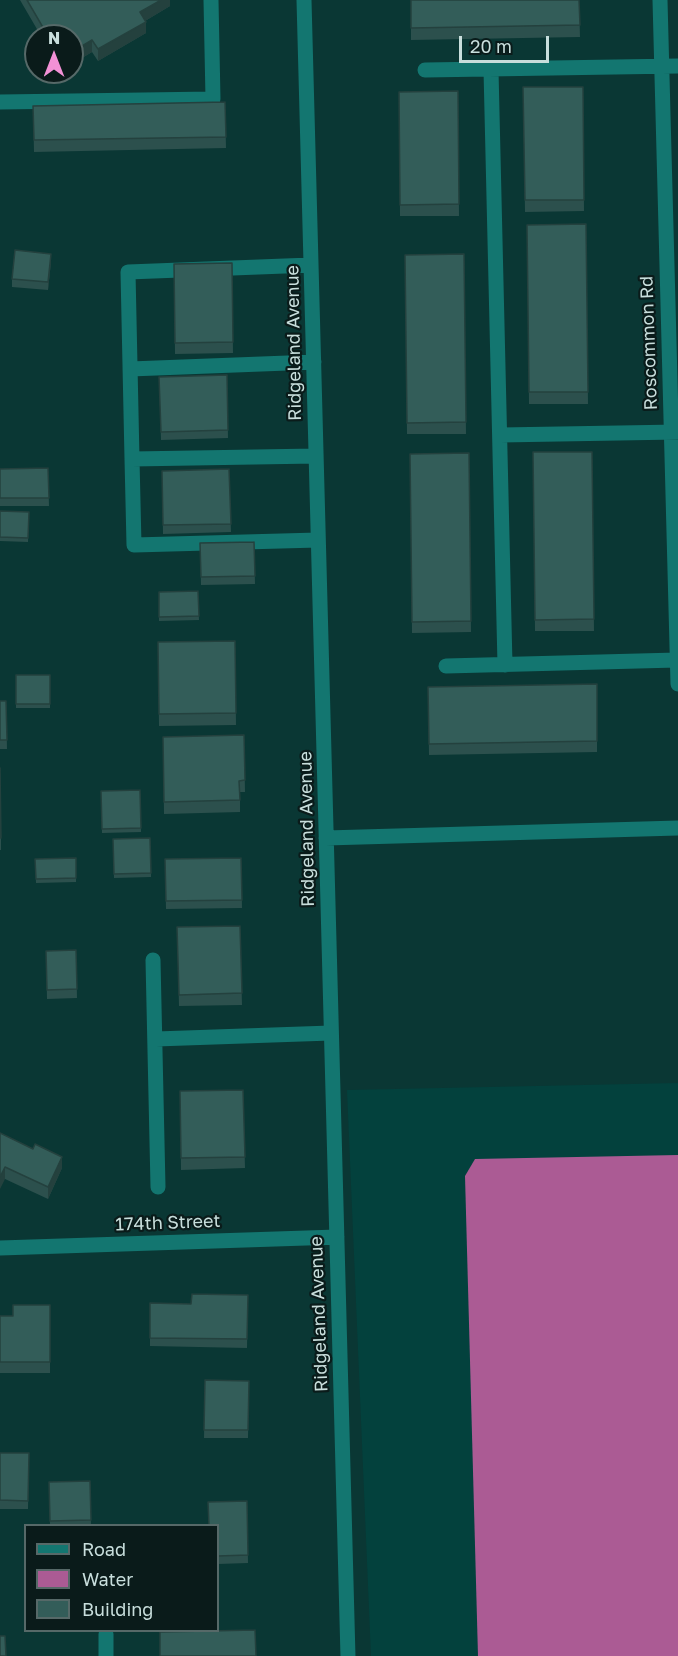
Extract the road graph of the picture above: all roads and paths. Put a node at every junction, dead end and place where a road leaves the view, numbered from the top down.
1 (211, 0) edge
2 (304, 0) edge
3 (660, 0) edge
4 (662, 66) junction
5 (678, 66) edge
6 (491, 69) junction
7 (425, 70) dead end
8 (0, 102) edge
9 (311, 265) junction
10 (314, 362) junction
11 (130, 369) junction
12 (675, 432) edge
13 (500, 435) junction
14 (316, 456) junction
15 (132, 459) junction
16 (318, 540) junction
17 (677, 660) edge
18 (505, 665) junction
19 (446, 666) dead end
20 (678, 684) edge
21 (678, 828) edge
22 (326, 838) junction
23 (153, 960) dead end
24 (332, 1033) junction
25 (156, 1039) junction
26 (158, 1187) dead end
27 (337, 1237) junction
28 (0, 1248) edge
29 (106, 1634) dead end
30 (106, 1656) edge
31 (348, 1656) edge

1 - 8 street
2 - 9 street, Ridgeland Avenue
3 - 4 street, Roscommon Rd
4 - 5 street
4 - 6 street
4 - 12 street, Roscommon Rd
6 - 7 street
6 - 13 street
9 - 10 street, Ridgeland Avenue
9 - 11 street
10 - 11 street
10 - 14 street, Ridgeland Avenue
11 - 15 street
12 - 13 street
12 - 17 street, Roscommon Rd
13 - 18 street
14 - 15 street
14 - 16 street, Ridgeland Avenue
15 - 16 street
16 - 22 street, Ridgeland Avenue
17 - 18 street
17 - 20 street, Roscommon Rd
18 - 19 street
21 - 22 street
22 - 24 street, Ridgeland Avenue
23 - 25 street
24 - 25 street
24 - 27 street, Ridgeland Avenue
25 - 26 street
27 - 28 street, 174th Street
27 - 31 street, Ridgeland Avenue
29 - 30 street

